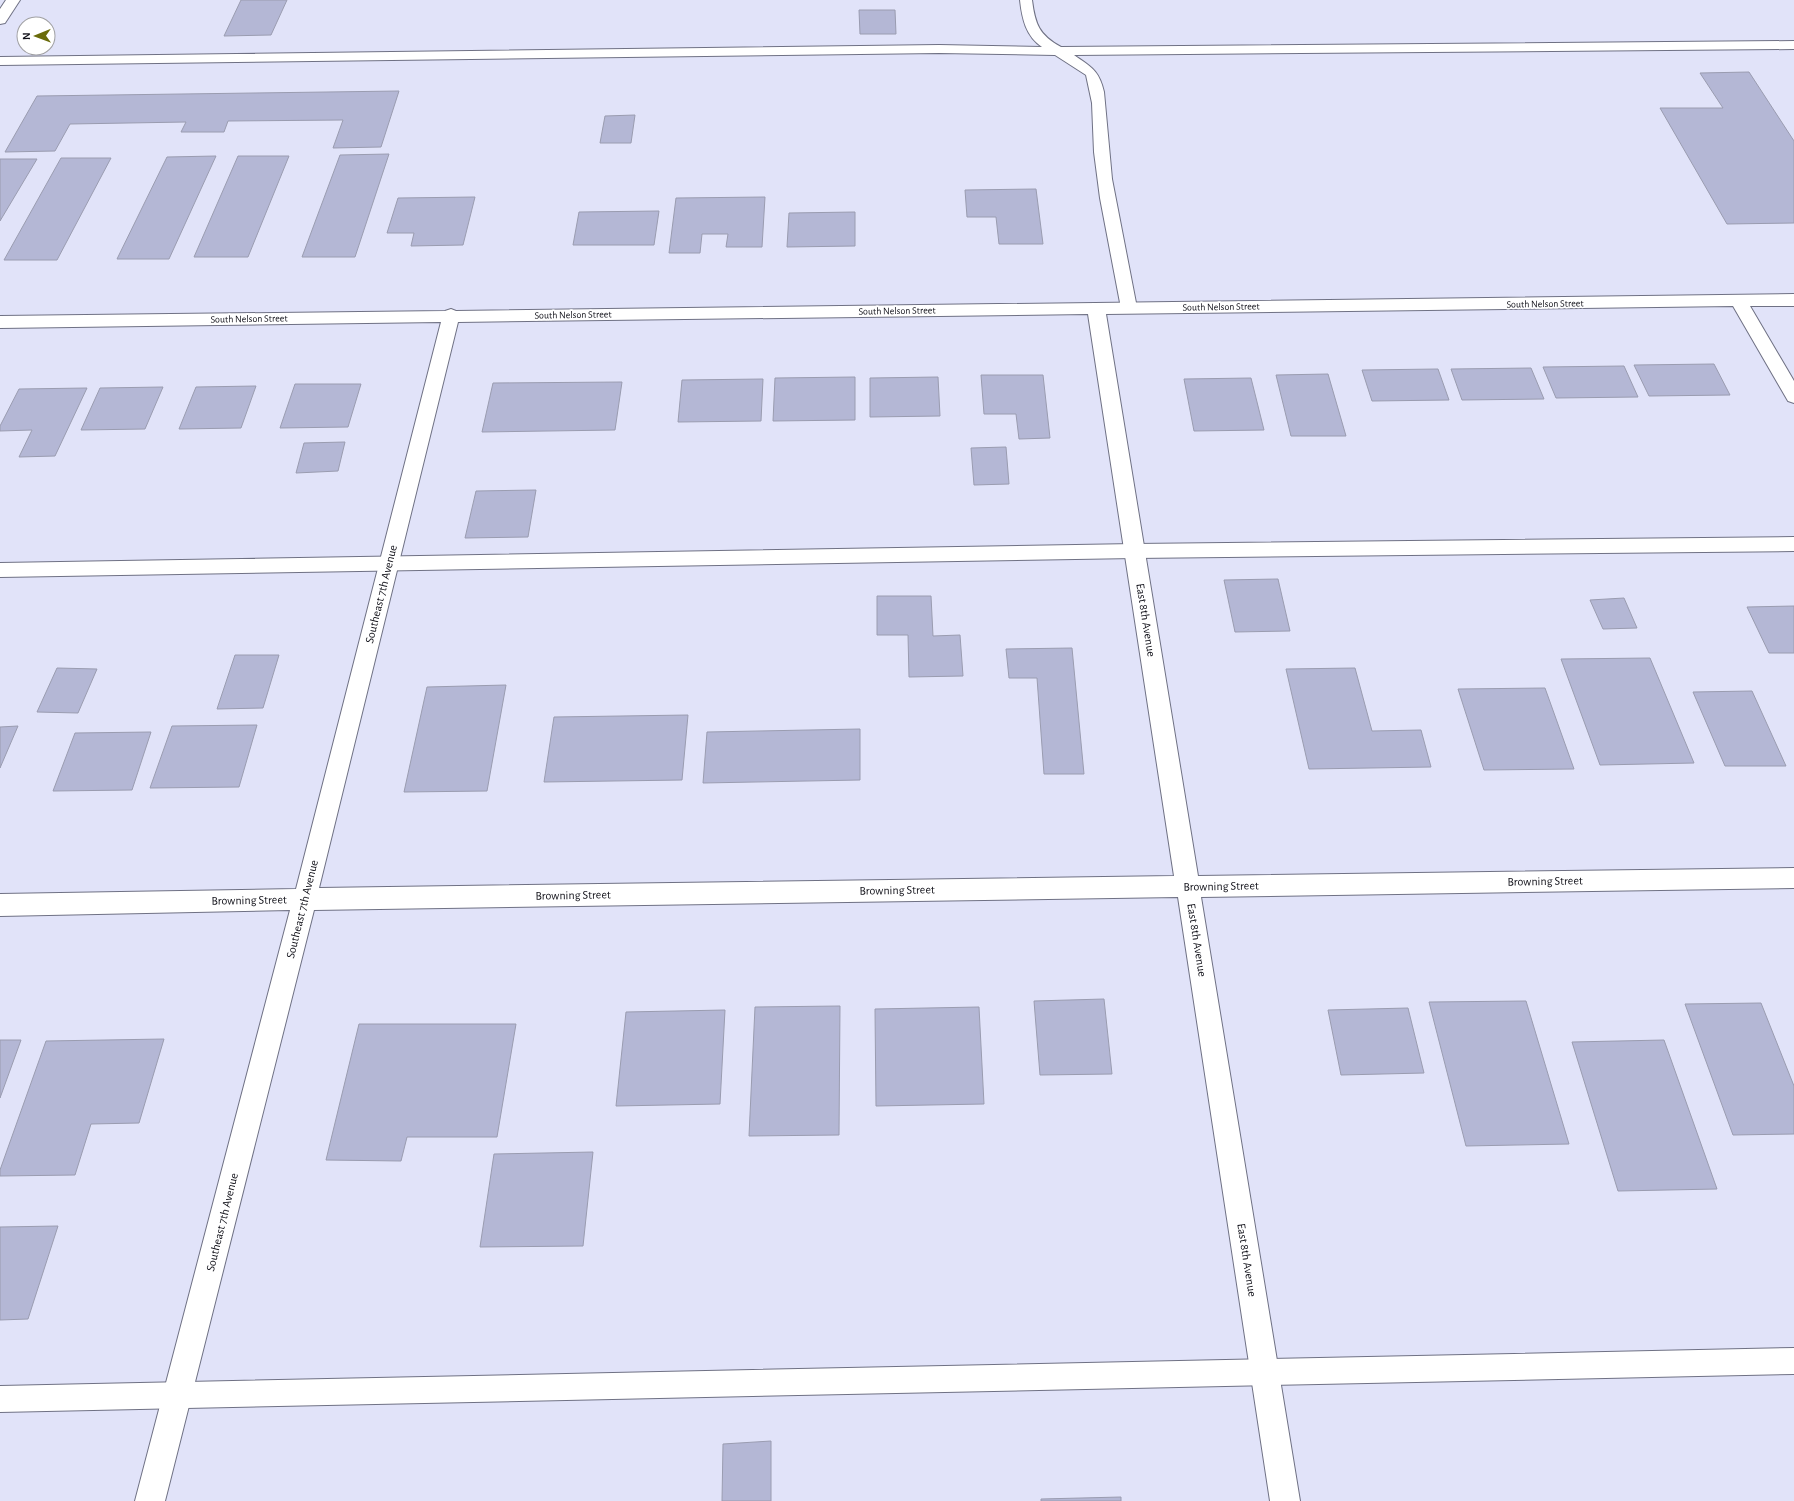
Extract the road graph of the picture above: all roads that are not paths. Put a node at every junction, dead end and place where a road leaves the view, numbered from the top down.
1 (13, 0) edge
2 (1026, 0) edge
3 (0, 20) edge
4 (1794, 45) edge
5 (1058, 51) junction
6 (0, 61) edge
7 (1739, 300) junction
8 (1794, 300) edge
9 (1096, 308) junction
10 (1129, 308) junction
11 (451, 315) junction
12 (0, 322) edge
13 (1794, 398) edge
14 (1794, 544) edge
15 (1135, 551) junction
16 (389, 562) junction
17 (0, 570) edge
18 (1794, 878) edge
19 (1188, 886) junction
20 (305, 899) junction
21 (0, 905) edge
22 (1794, 1361) edge
23 (1265, 1374) junction
24 (178, 1394) junction
25 (0, 1399) edge
26 (150, 1501) edge
27 (1285, 1501) edge

1 - 3 street
2 - 5 lane
4 - 5 lane
5 - 6 lane
5 - 10 lane
7 - 8 street, South Nelson Street
7 - 10 street, South Nelson Street
7 - 13 street
9 - 10 street, South Nelson Street
9 - 11 street, South Nelson Street
9 - 15 street, East 8th Avenue
11 - 12 street, South Nelson Street
11 - 16 street, Southeast 7th Avenue
14 - 15 lane
15 - 16 lane
15 - 19 street, East 8th Avenue
16 - 17 lane
16 - 20 street, Southeast 7th Avenue
18 - 19 street, Browning Street
19 - 20 street, Browning Street
19 - 23 street, East 8th Avenue
20 - 21 street, Browning Street
20 - 24 street, Southeast 7th Avenue
22 - 23 lane
23 - 24 lane
23 - 27 street, East 8th Avenue
24 - 25 lane
24 - 26 street, Southeast 7th Avenue

